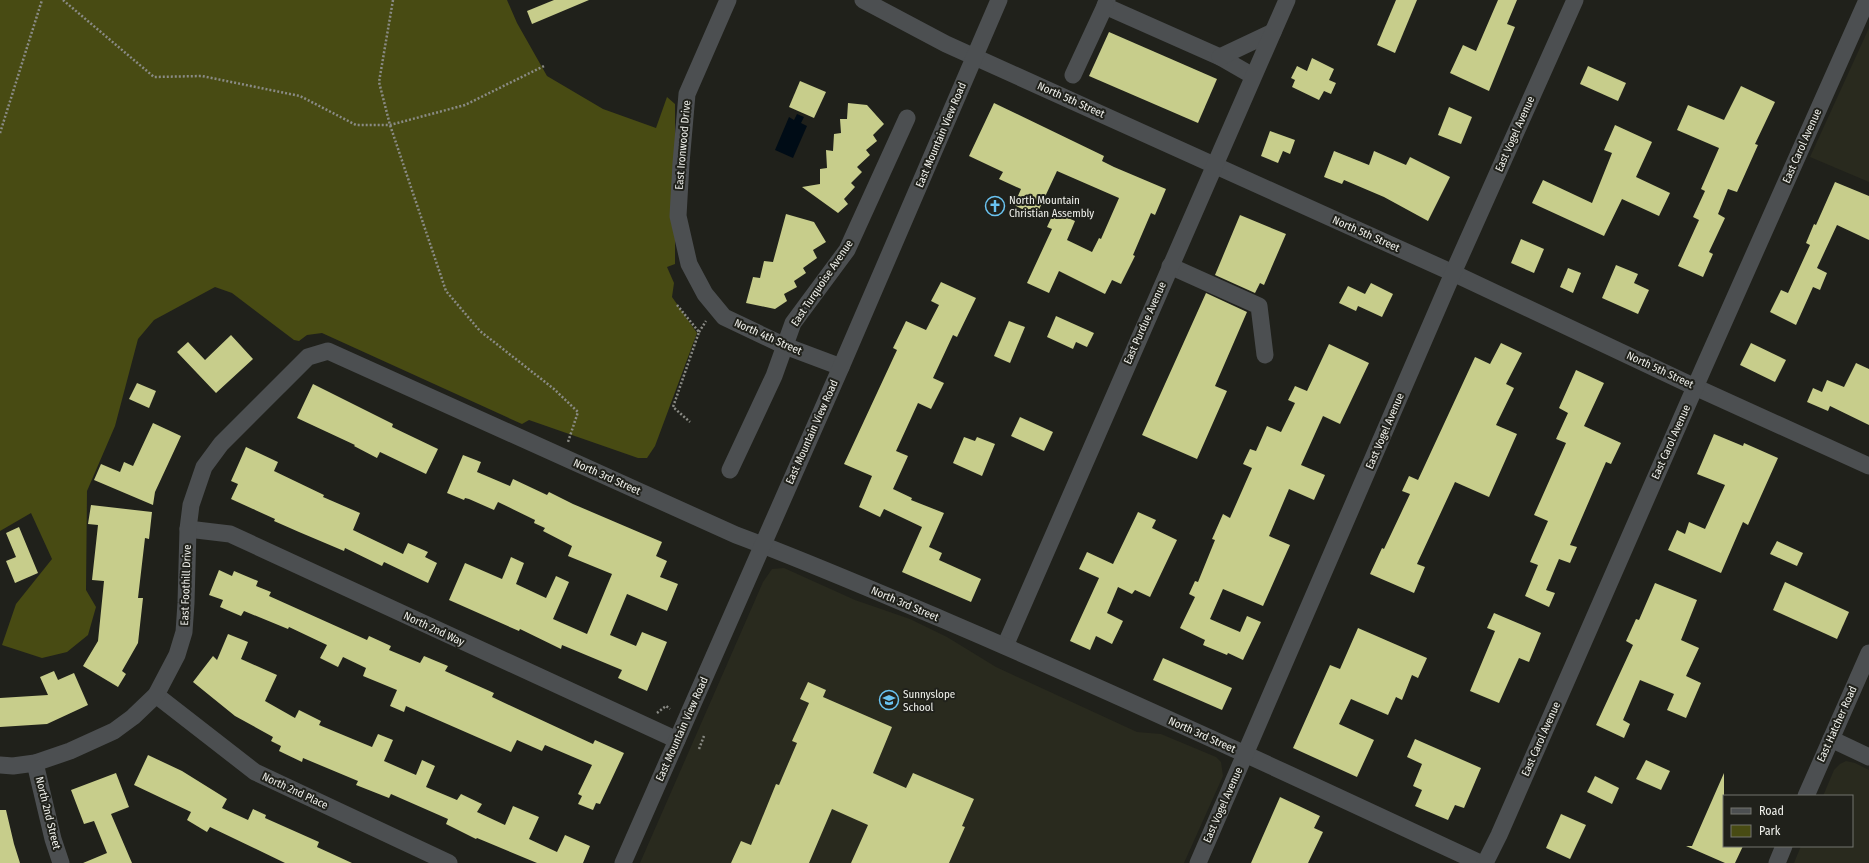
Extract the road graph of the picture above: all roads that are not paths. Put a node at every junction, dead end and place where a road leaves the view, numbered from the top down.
1 (728, 0) edge
2 (863, 0) edge
3 (999, 0) edge
4 (1287, 0) edge
5 (1576, 0) edge
6 (1867, 0) edge
7 (1106, 3) edge
8 (1273, 32) junction
9 (974, 57) junction
10 (1220, 57) junction
11 (1073, 75) dead end
12 (1253, 76) junction
13 (907, 118) dead end
14 (1214, 165) junction
15 (1170, 266) junction
16 (1453, 273) junction
17 (705, 294) joint
18 (785, 346) junction
19 (328, 351) joint
20 (1265, 355) dead end
21 (841, 367) junction
22 (1695, 387) junction
23 (1869, 466) edge
24 (730, 470) dead end
25 (188, 529) junction
26 (763, 545) junction
27 (1005, 646) junction
28 (1869, 653) edge
29 (156, 695) junction
30 (1831, 739) junction
31 (677, 740) junction
32 (1246, 754) junction
33 (1869, 757) edge
34 (35, 763) junction
35 (0, 765) edge
36 (1806, 795) edge
37 (1784, 847) edge
38 (61, 863) edge
39 (449, 863) edge
40 (623, 863) edge
41 (1198, 863) edge
42 (1480, 863) edge
43 (1485, 863) edge
44 (1777, 863) edge

1 - 17 street, East Ironwood Drive
2 - 9 street, North 5th Street
3 - 9 street, East Mountain View Road
4 - 8 street, East Purdue Avenue
5 - 16 street, East Vogel Avenue
6 - 22 street, East Carol Avenue
7 - 10 street
7 - 11 street
8 - 10 street
8 - 12 street, East Purdue Avenue
9 - 14 street, North 5th Street
9 - 21 street, East Mountain View Road
10 - 12 street
12 - 14 street, East Purdue Avenue
13 - 18 street, East Turquoise Avenue
14 - 15 street, East Purdue Avenue
14 - 16 street, North 5th Street
15 - 20 street
15 - 27 street, East Purdue Avenue
16 - 22 street, North 5th Street
16 - 32 street, East Vogel Avenue
17 - 18 street, North 4th Street
18 - 21 street, North 4th Street
18 - 24 street, East Turquoise Avenue
19 - 25 street, East Foothill Drive
19 - 26 street, North 3rd Street
21 - 26 street, East Mountain View Road
22 - 23 street, North 5th Street
22 - 43 street, East Carol Avenue
25 - 29 street, East Foothill Drive
25 - 31 street, North 2nd Way
26 - 27 street, North 3rd Street
26 - 31 street, East Mountain View Road
27 - 32 street, North 3rd Street
28 - 30 street, East Hatcher Road
29 - 34 street, East Foothill Drive
29 - 39 street, North 2nd Place
30 - 33 street
30 - 36 street, East Hatcher Road
31 - 40 street, East Mountain View Road
32 - 41 street, East Vogel Avenue
32 - 42 street, North 3rd Street
34 - 35 street, East Foothill Drive
34 - 38 street, North 2nd Street
37 - 44 street

